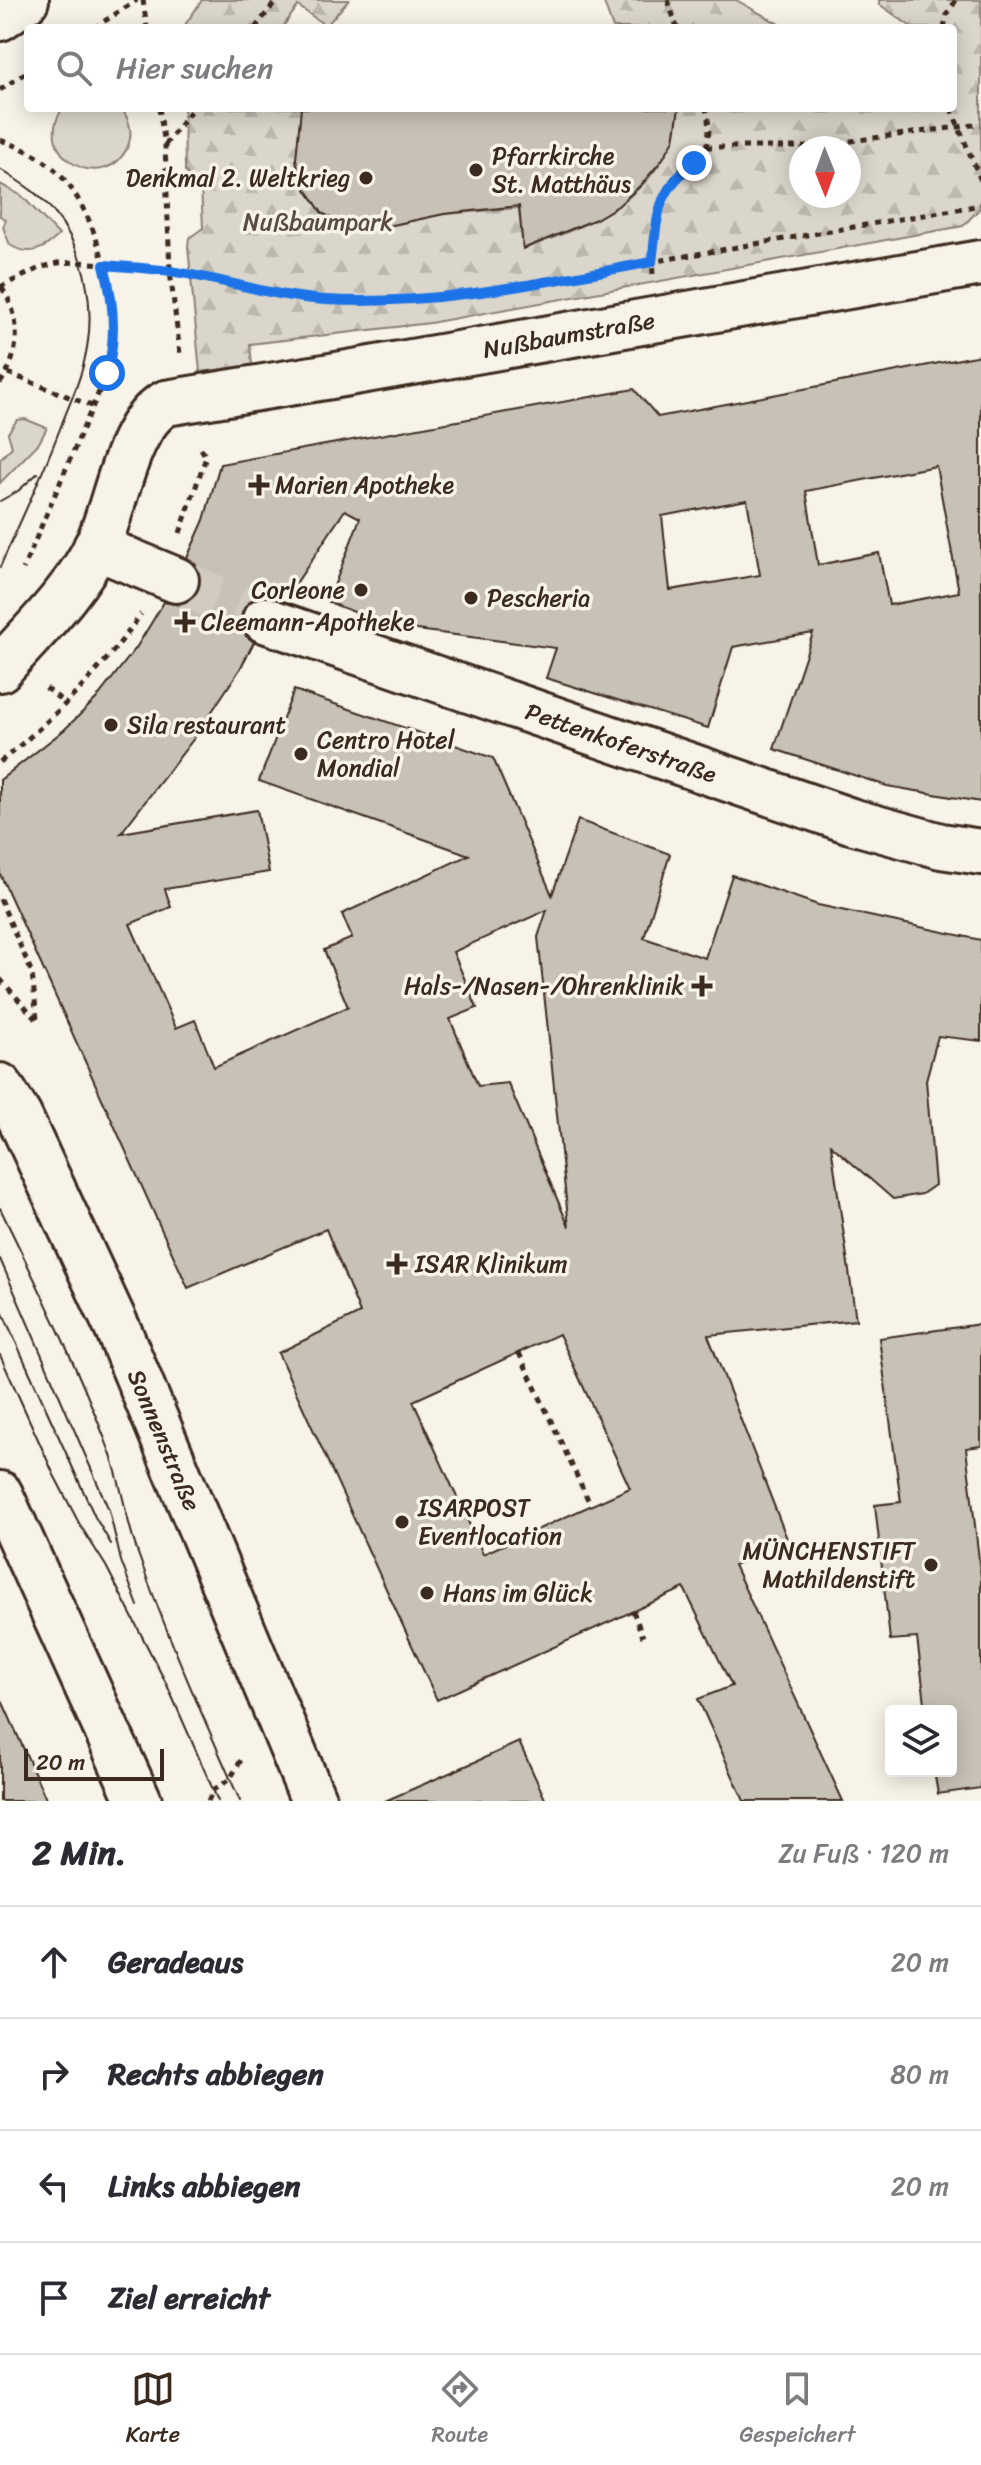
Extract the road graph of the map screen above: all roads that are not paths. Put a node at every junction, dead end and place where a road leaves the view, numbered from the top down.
1 (26, 0) edge
2 (0, 18) edge
3 (981, 263) edge
4 (96, 547) junction
5 (176, 580) tunnel mouth
6 (265, 620) tunnel mouth
7 (0, 669) edge
8 (981, 852) edge
9 (0, 1086) edge
10 (0, 1494) edge
11 (139, 1801) edge
12 (314, 1801) edge

1 - 2 street
3 - 4 street, Nußbaumstraße
4 - 5 street
4 - 7 street
6 - 8 street, Pettenkoferstraße
9 - 12 street, Sonnenstraße
10 - 11 street

